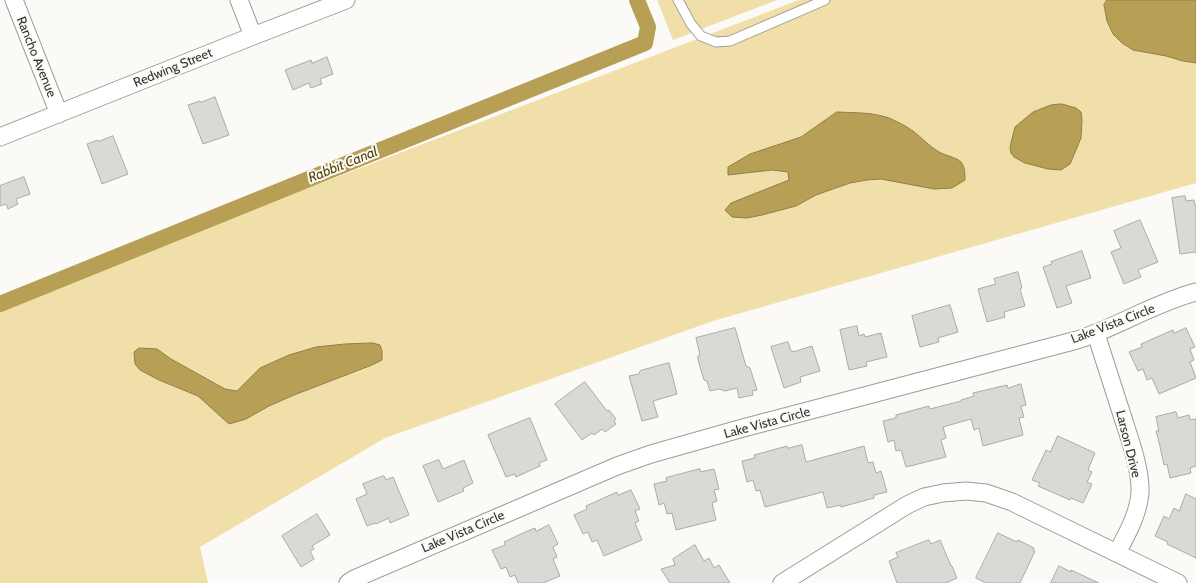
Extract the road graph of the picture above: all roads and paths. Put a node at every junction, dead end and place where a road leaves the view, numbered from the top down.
1 (14, 0) edge
2 (239, 0) edge
3 (346, 0) edge
4 (678, 0) edge
5 (825, 0) edge
6 (253, 36) junction
7 (59, 114) junction
8 (0, 137) edge
9 (1196, 292) edge
10 (1096, 334) junction
11 (1117, 553) junction
12 (348, 583) edge
13 (782, 583) edge
14 (1178, 583) edge

1 - 7 street, Rancho Avenue
2 - 6 street
3 - 6 street, Redwing Street
4 - 5 lane
6 - 7 street, Redwing Street
7 - 8 street, Redwing Street
9 - 10 street, Lake Vista Circle
10 - 11 street, Larson Drive
10 - 12 street, Lake Vista Circle
11 - 13 street
11 - 14 street

